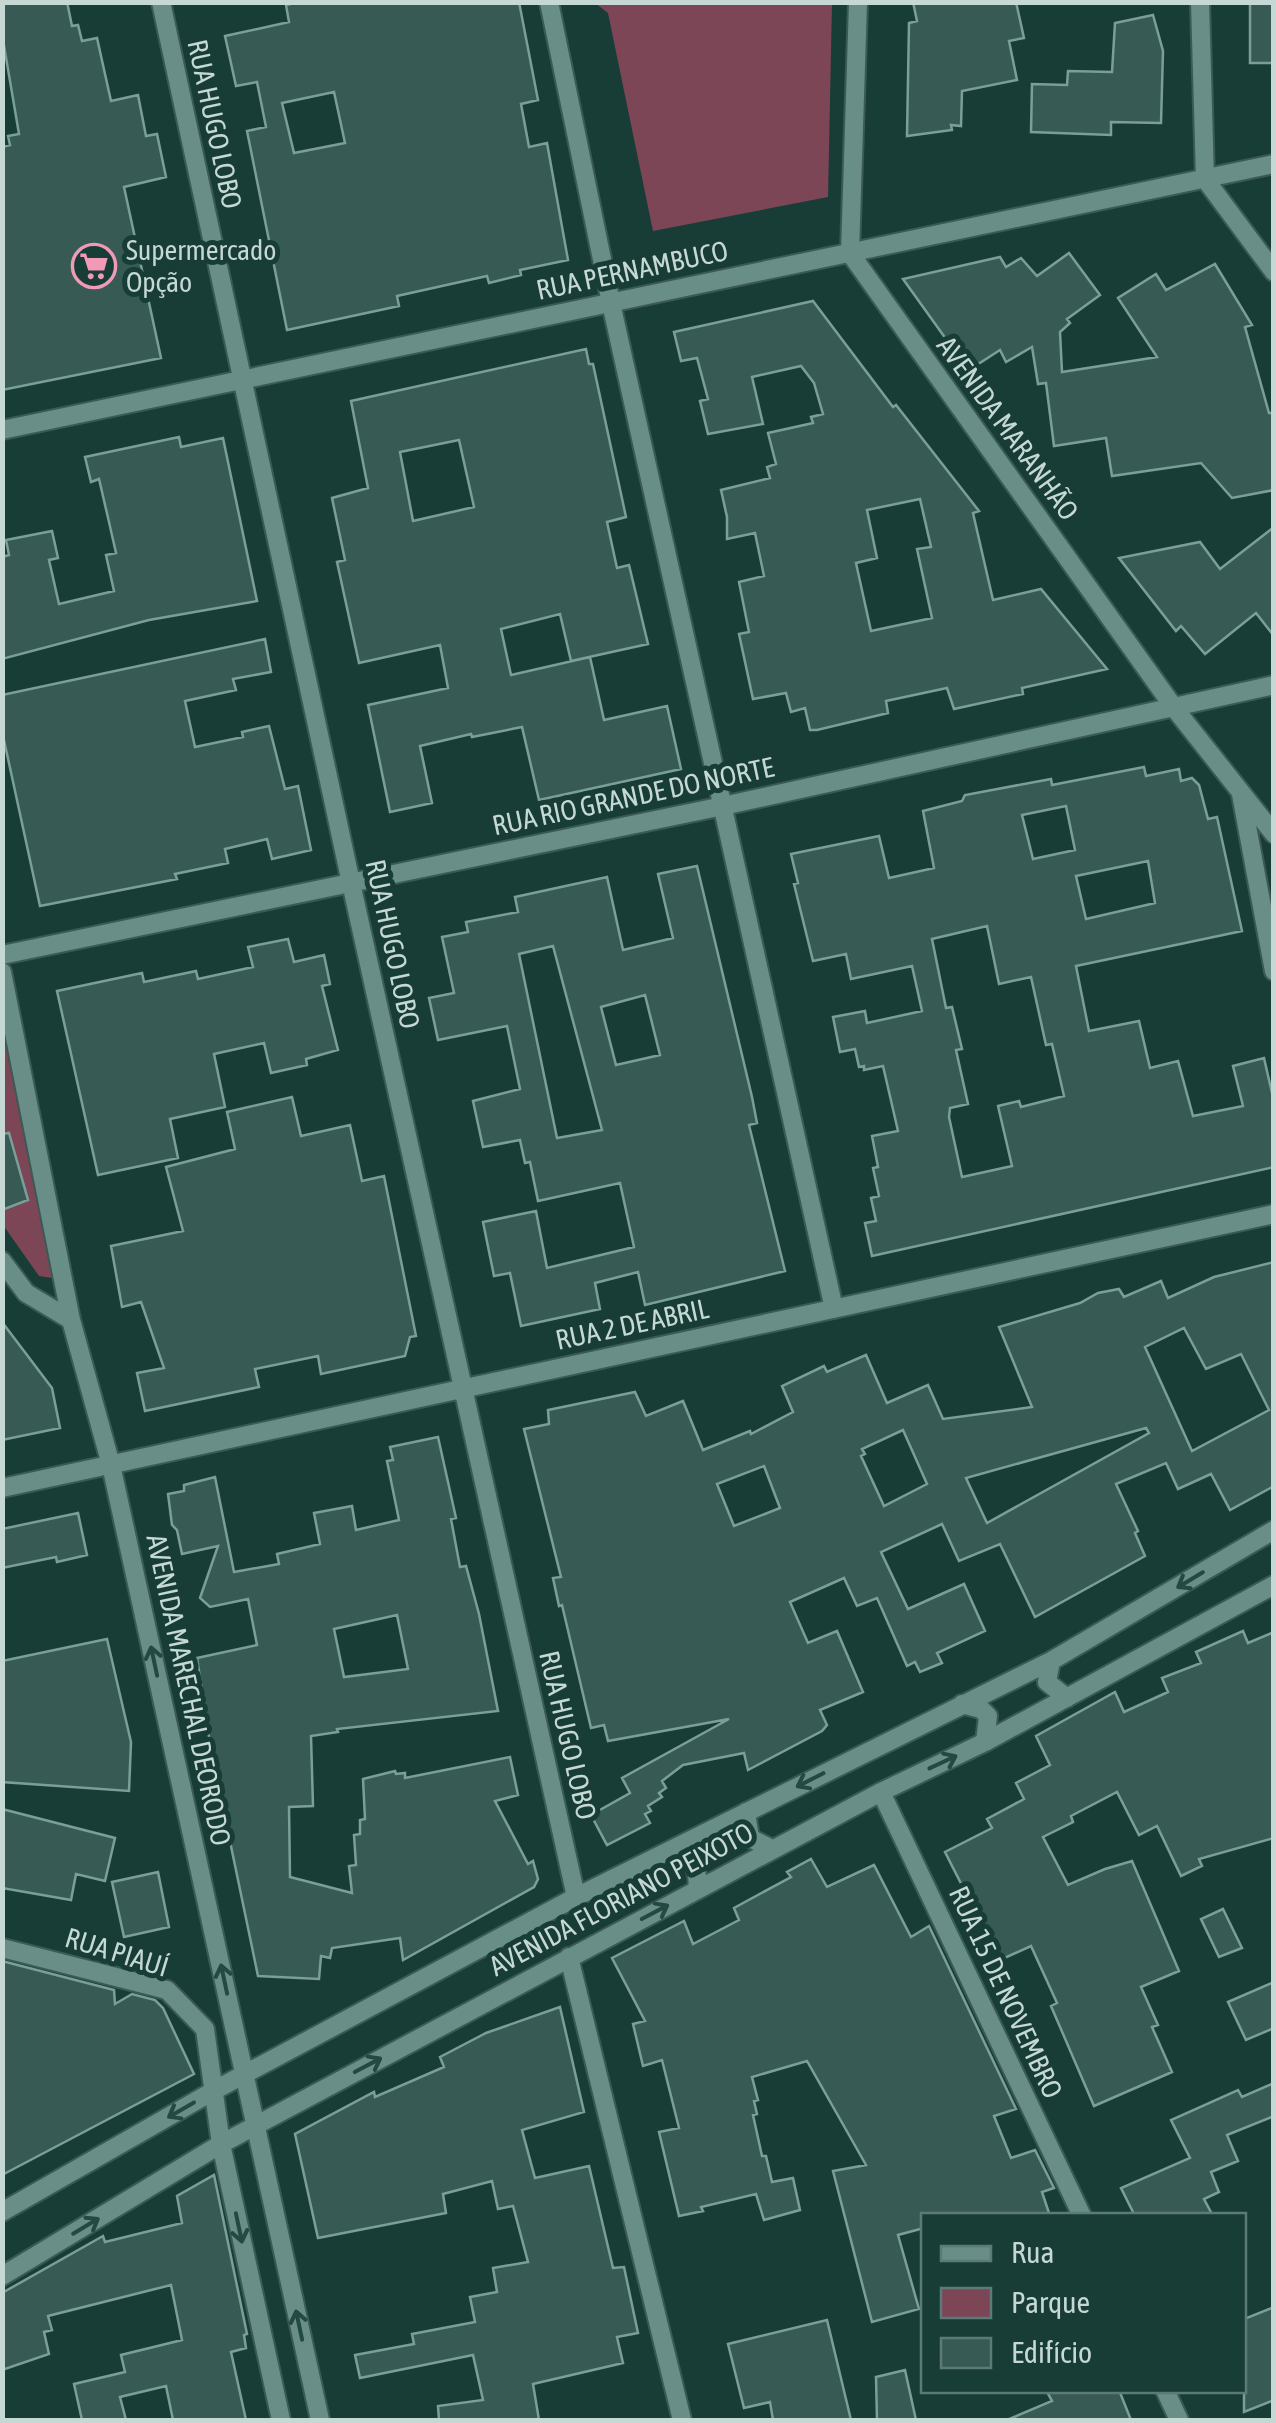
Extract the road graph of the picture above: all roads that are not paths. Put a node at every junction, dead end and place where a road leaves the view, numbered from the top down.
1 (162, 2) edge
2 (549, 2) edge
3 (858, 2) edge
4 (1200, 2) edge
5 (1274, 164) edge
6 (1205, 179) junction
7 (850, 253) junction
8 (1274, 272) edge
9 (610, 303) junction
10 (242, 380) junction
11 (2, 430) edge
12 (1274, 685) edge
13 (1175, 708) junction
14 (1240, 793) junction
15 (724, 806) junction
16 (1274, 834) edge
17 (351, 882) junction
18 (2, 956) edge
19 (1274, 971) edge
20 (2, 972) edge
21 (1274, 1214) edge
22 (2, 1261) edge
23 (834, 1309) junction
24 (71, 1320) junction
25 (463, 1389) junction
26 (111, 1465) junction
27 (2, 1488) edge
28 (1274, 1530) edge
29 (1274, 1585) edge
30 (1052, 1661) junction
31 (1068, 1698) junction
32 (962, 1704) junction
33 (985, 1742) junction
34 (881, 1792) junction
35 (746, 1812) junction
36 (670, 1850) junction
37 (772, 1850) junction
38 (696, 1890) junction
39 (576, 1897) junction
40 (2, 1948) edge
41 (569, 1958) junction
42 (245, 2074) junction
43 (214, 2090) junction
44 (256, 2125) junction
45 (221, 2144) junction
46 (2, 2212) edge
47 (1081, 2213) edge
48 (2, 2276) edge
49 (1166, 2393) edge
50 (281, 2420) edge
51 (320, 2420) edge
52 (682, 2420) edge
53 (1179, 2420) edge

1 - 10 street, RUA HUGO LOBO
2 - 9 street
3 - 7 street
4 - 6 street
5 - 6 street, RUA PERNAMBUCO
6 - 7 street, RUA PERNAMBUCO
6 - 8 street
7 - 9 street, RUA PERNAMBUCO
7 - 13 street, AVENIDA MARANHÃO
9 - 10 street, RUA PERNAMBUCO
9 - 15 street
10 - 11 street, RUA PERNAMBUCO
10 - 17 street, RUA HUGO LOBO
12 - 13 street, RUA RIO GRANDE DO NORTE
13 - 14 street, AVENIDA MARANHÃO
13 - 15 street, RUA RIO GRANDE DO NORTE
14 - 16 street, AVENIDA MARANHÃO
14 - 19 street
15 - 17 street, RUA RIO GRANDE DO NORTE
15 - 23 street
17 - 18 street, RUA RIO GRANDE DO NORTE
17 - 25 street, RUA HUGO LOBO
20 - 24 street, AVENIDA MARECHAL DEORODO
21 - 23 street, RUA 2 DE ABRIL
22 - 24 street
23 - 25 street, RUA 2 DE ABRIL
24 - 26 street, AVENIDA MARECHAL DEORODO
25 - 26 street, RUA 2 DE ABRIL
25 - 39 street, RUA HUGO LOBO
26 - 27 street, RUA 2 DE ABRIL
42 -> 26 street, AVENIDA MARECHAL DEORODO
28 -> 30 street, AVENIDA FLORIANO PEIXOTO
29 - 31 street, AVENIDA FLORIANO PEIXOTO
30 - 31 street
30 - 32 street, AVENIDA FLORIANO PEIXOTO
31 - 33 street, AVENIDA FLORIANO PEIXOTO
32 - 33 street
32 -> 35 street, AVENIDA FLORIANO PEIXOTO
34 -> 33 street, AVENIDA FLORIANO PEIXOTO
34 - 37 street, AVENIDA FLORIANO PEIXOTO
34 - 47 street, RUA 15 DE NOVEMBRO
35 - 36 street, AVENIDA FLORIANO PEIXOTO
35 - 37 street
36 - 38 street
36 - 39 street, AVENIDA FLORIANO PEIXOTO
37 - 38 street, AVENIDA FLORIANO PEIXOTO
41 -> 38 street, AVENIDA FLORIANO PEIXOTO
39 - 42 street, AVENIDA FLORIANO PEIXOTO
40 - 43 street, RUA PIAUÍ
44 -> 41 street, AVENIDA FLORIANO PEIXOTO
41 - 52 street
42 - 43 street, AVENIDA FLORIANO PEIXOTO
42 - 44 street, AVENIDA MARECHAL DEORODO
43 - 45 street
43 -> 46 street, AVENIDA FLORIANO PEIXOTO
44 - 45 street, AVENIDA FLORIANO PEIXOTO
51 -> 44 street, AVENIDA MARECHAL DEORODO
48 -> 45 street, AVENIDA FLORIANO PEIXOTO
45 -> 50 street
49 - 53 street

